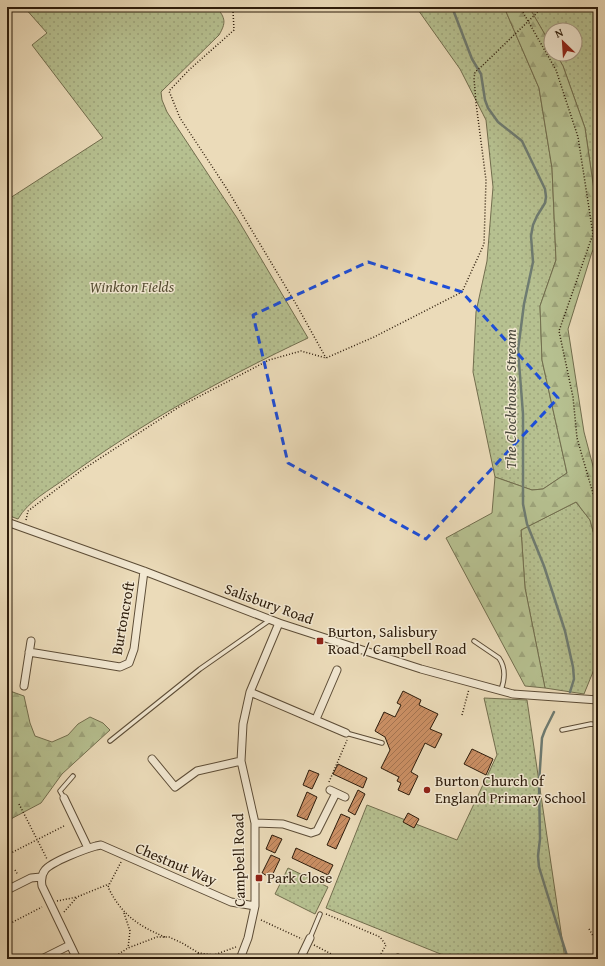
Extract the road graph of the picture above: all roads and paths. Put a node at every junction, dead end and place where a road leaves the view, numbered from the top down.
1 (230, 7) edge
2 (520, 7) edge
3 (543, 7) edge
4 (528, 22) junction
5 (326, 358) junction
6 (598, 511) edge
7 (7, 522) edge
8 (24, 528) junction
9 (144, 571) junction
10 (271, 619) junction
11 (279, 623) junction
12 (31, 641) dead end
13 (474, 641) dead end
14 (29, 652) junction
15 (337, 670) dead end
16 (471, 682) junction
17 (24, 686) dead end
18 (501, 690) junction
19 (250, 692) junction
20 (598, 700) edge
21 (462, 714) dead end
22 (316, 719) junction
23 (598, 725) edge
24 (562, 730) dead end
25 (348, 734) junction
26 (110, 741) dead end
27 (382, 743) dead end
28 (152, 759) dead end
29 (241, 761) junction
30 (73, 776) dead end
31 (333, 791) junction
32 (345, 797) dead end
33 (64, 798) joint
34 (19, 804) dead end
35 (255, 824) junction
36 (64, 826) dead end
37 (37, 840) junction
38 (88, 848) junction
39 (7, 855) edge
40 (44, 855) dead end
41 (125, 856) junction
42 (41, 877) junction
43 (109, 884) junction
44 (7, 890) edge
45 (77, 897) junction
46 (51, 904) junction
47 (255, 906) junction
48 (124, 912) junction
49 (320, 914) joint
50 (58, 919) junction
51 (261, 920) dead end
52 (7, 925) edge
53 (589, 929) dead end
54 (167, 938) junction
55 (310, 940) junction
56 (246, 944) junction
57 (598, 944) edge
58 (70, 945) junction
59 (128, 948) junction
60 (198, 953) junction
61 (339, 958) edge
62 (42, 959) edge
63 (77, 959) edge
64 (111, 959) edge
65 (200, 959) edge
66 (240, 959) edge
67 (300, 959) edge
68 (342, 959) edge
69 (378, 959) edge

1 - 5 path
2 - 4 path
3 - 4 path
4 - 5 path
4 - 6 path
5 - 8 path
7 - 8 street, Salisbury Road
8 - 9 street, Salisbury Road
9 - 10 street, Salisbury Road
9 - 14 street, Burtoncroft
10 - 11 street, Salisbury Road
10 - 26 lane
11 - 16 street, Salisbury Road
11 - 19 street, Campbell Road
12 - 14 street
13 - 18 lane
14 - 17 street
15 - 22 street
16 - 18 street, Salisbury Road
16 - 21 path
18 - 20 street, Salisbury Road
19 - 22 street
19 - 29 street, Campbell Road
22 - 25 street
23 - 24 lane
25 - 27 lane
25 - 31 path
28 - 29 street
29 - 35 street, Campbell Road
30 - 33 lane
31 - 32 street
31 - 35 street
33 - 38 street
34 - 37 path
35 - 47 street, Campbell Road
36 - 37 path
37 - 39 path
37 - 40 path
38 - 41 street, Chestnut Way
38 - 42 street, Chestnut Way
41 - 43 path
41 - 47 street, Chestnut Way
42 - 44 street, Chestnut Way
42 - 46 street
43 - 45 path
43 - 48 path
45 - 46 path
45 - 50 path
46 - 50 street
46 - 52 path
47 - 56 street, Campbell Road
48 - 54 path
48 - 59 path
49 - 55 lane
49 - 69 path
50 - 58 street
51 - 55 path
53 - 57 path
54 - 59 path
54 - 60 path
55 - 61 path
55 - 67 street
56 - 60 path
56 - 66 street, Campbell Road
58 - 62 street
58 - 63 street
59 - 64 path
60 - 65 path
61 - 68 path

